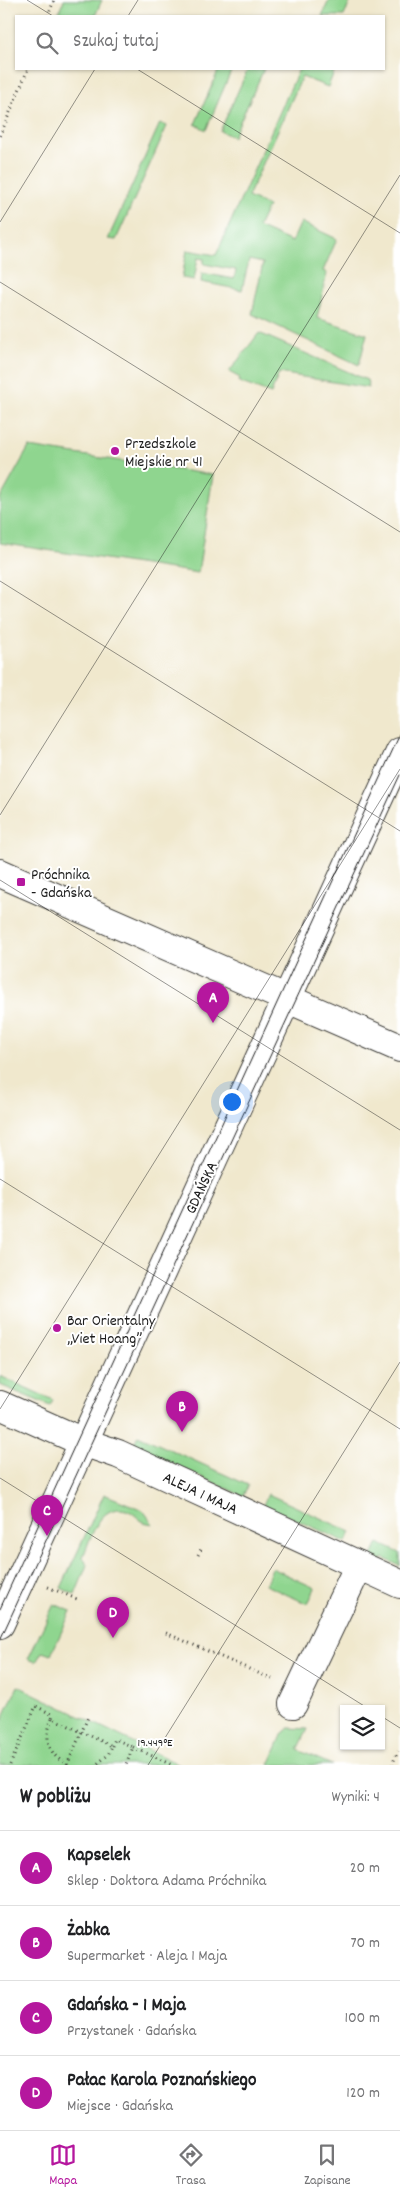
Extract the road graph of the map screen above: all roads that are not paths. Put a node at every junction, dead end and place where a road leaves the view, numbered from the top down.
1 (400, 752) edge
2 (0, 873) edge
3 (286, 997) junction
4 (400, 1048) edge
5 (0, 1405) edge
6 (83, 1442) junction
7 (359, 1565) junction
8 (400, 1584) edge
9 (0, 1624) edge
10 (294, 1704) road end

1 - 3 street, GDAŃSKA
2 - 3 street
3 - 4 street
3 - 6 street, GDAŃSKA
5 - 6 street, ALEJA 1 MAJA
6 - 7 street, ALEJA 1 MAJA
6 - 9 street, GDAŃSKA
7 - 8 street, ALEJA 1 MAJA
7 - 10 street

